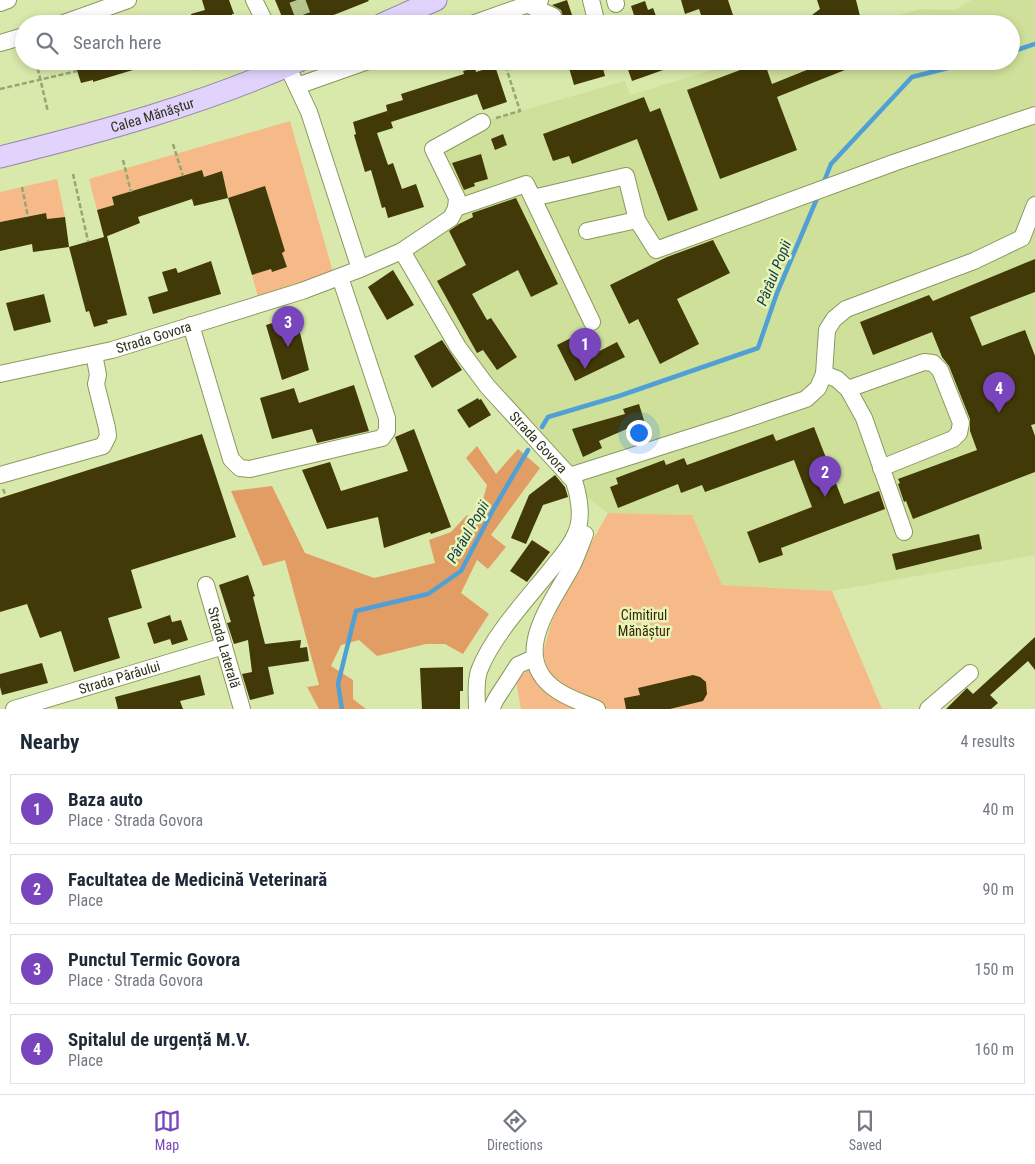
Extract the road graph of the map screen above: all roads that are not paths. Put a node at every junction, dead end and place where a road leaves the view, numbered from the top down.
1 (8, 0) edge
2 (128, 0) edge
3 (254, 0) edge
4 (436, 0) edge
5 (591, 0) edge
6 (530, 1) edge
7 (0, 3) edge
8 (408, 6) edge
9 (86, 15) edge
10 (262, 15) edge
11 (395, 15) edge
12 (495, 15) edge
13 (551, 15) edge
14 (595, 15) edge
15 (15, 39) edge
16 (0, 43) edge
17 (273, 70) edge
18 (292, 70) edge
19 (342, 70) edge
20 (297, 86) junction
21 (1035, 115) edge
22 (482, 122) road end
23 (0, 157) edge
24 (533, 198) junction
25 (1035, 205) edge
26 (456, 208) junction
27 (637, 220) junction
28 (587, 231) dead end
29 (1029, 236) edge
30 (402, 251) junction
31 (360, 269) junction
32 (340, 277) junction
33 (592, 322) dead end
34 (191, 326) junction
35 (94, 354) junction
36 (0, 374) edge
37 (824, 374) junction
38 (848, 389) junction
39 (633, 444) dead end
40 (881, 468) junction
41 (0, 475) edge
42 (570, 478) junction
43 (904, 532) dead end
44 (206, 585) dead end
45 (224, 646) junction
46 (534, 658) junction
47 (970, 673) dead end
48 (14, 709) edge
49 (242, 709) edge
50 (477, 709) edge
51 (492, 709) edge
52 (597, 709) edge
53 (928, 709) edge

1 - 7 street
2 - 9 street
3 - 10 street
4 - 8 main road
5 - 14 street
6 - 12 street
6 - 13 street
8 - 11 main road
15 - 16 street
17 - 23 main road, Calea Mănăștur
18 - 20 street
19 - 20 street
20 - 31 street
21 - 27 street
22 - 26 street
24 - 26 street
24 - 27 street
24 - 33 street
25 - 29 street
26 - 30 street
27 - 28 street
29 - 37 street
30 - 31 street, Strada Govora
30 - 42 street, Strada Govora
31 - 32 street, Strada Govora
32 - 34 street, Strada Govora
32 - 34 street
34 - 35 street, Strada Govora
35 - 36 street, Strada Govora
35 - 41 street
37 - 38 street
37 - 42 street
38 - 40 street
38 - 40 street
39 - 42 street
40 - 43 street
42 - 46 street, Strada Govora
42 - 50 street
44 - 45 street, Strada Laterală
45 - 48 street, Strada Pârâului
45 - 49 street, Strada Laterală
46 - 51 street
46 - 52 street
47 - 53 street

